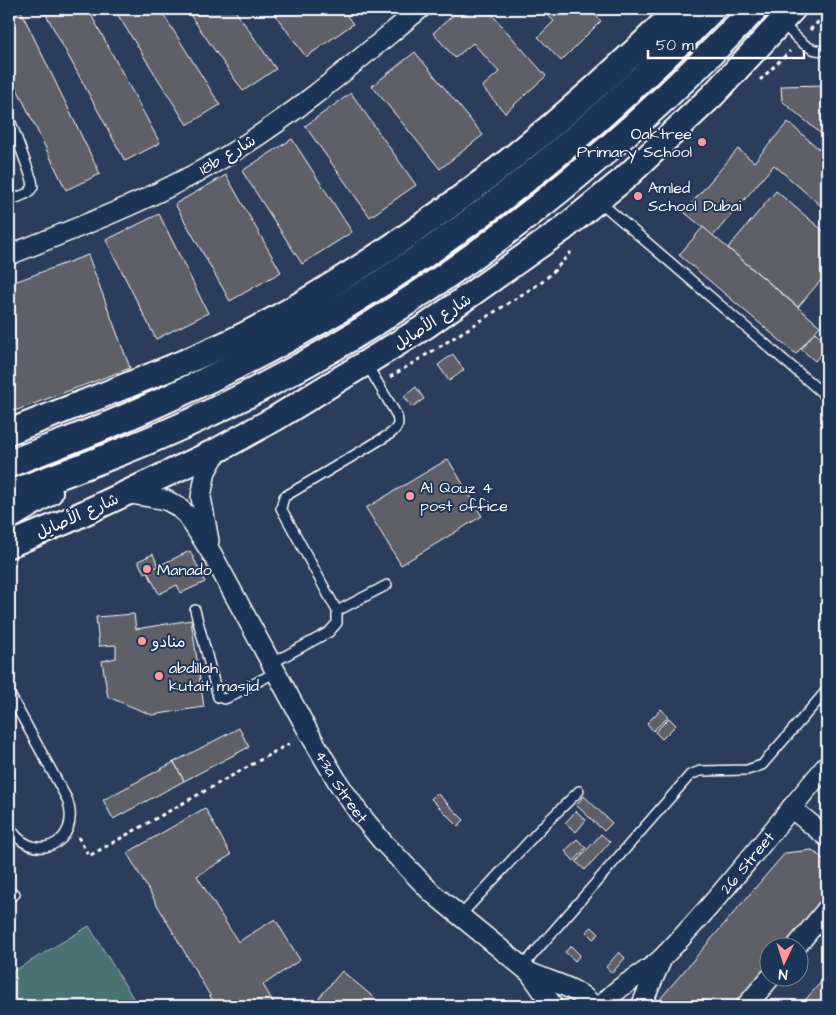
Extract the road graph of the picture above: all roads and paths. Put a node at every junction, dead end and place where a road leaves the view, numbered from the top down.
1 (420, 9) edge
2 (678, 9) edge
3 (712, 9) edge
4 (754, 9) edge
5 (787, 15) edge
6 (827, 50) edge
7 (9, 117) edge
8 (598, 200) junction
9 (9, 201) edge
10 (9, 254) edge
11 (366, 363) junction
12 (827, 397) edge
13 (9, 432) edge
14 (218, 450) junction
15 (9, 464) edge
16 (78, 469) junction
17 (125, 493) junction
18 (9, 494) edge
19 (9, 516) edge
20 (9, 544) edge
21 (212, 554) junction
22 (387, 585) dead end
23 (195, 610) dead end
24 (337, 611) junction
25 (274, 667) junction
26 (827, 690) edge
27 (9, 693) edge
28 (309, 733) junction
29 (827, 765) edge
30 (580, 791) dead end
31 (791, 808) junction
32 (71, 824) junction
33 (9, 825) edge
34 (827, 837) edge
35 (827, 909) edge
36 (460, 916) junction
37 (803, 938) edge
38 (663, 958) junction
39 (526, 970) junction
40 (761, 988) edge
41 (553, 1006) edge
42 (593, 1006) edge
43 (598, 1006) edge
44 (603, 1006) edge
45 (641, 1006) edge
46 (746, 1006) edge

1 - 10 street, 18b شارع
2 - 13 street
3 - 15 main road
4 - 16 main road
5 - 6 lane
5 - 8 street, شارع الأصايل
7 - 9 lane
8 - 11 street, شارع الأصايل
8 - 12 lane
11 - 14 street, شارع الأصايل
11 - 24 lane
14 - 17 street, شارع الأصايل
14 - 21 street, 43a Street
16 - 18 main road
16 - 19 main road
17 - 20 street, شارع الأصايل
17 - 21 street, 43a Street
21 - 25 street, 43a Street
22 - 24 lane
23 - 25 lane
24 - 25 lane
25 - 28 street, 43a Street
26 - 39 lane
27 - 32 lane
28 - 32 path
28 - 36 street, 43a Street
29 - 31 street, 26 Street
30 - 36 lane
31 - 34 street
31 - 38 street, 26 Street
32 - 33 lane
35 - 37 street
36 - 39 street, 43a Street
38 - 44 street, 26 Street
38 - 45 street, 26 Street
39 - 41 street, 43a Street
39 - 42 street, 43a Street
40 - 46 street
43 - 44 street

